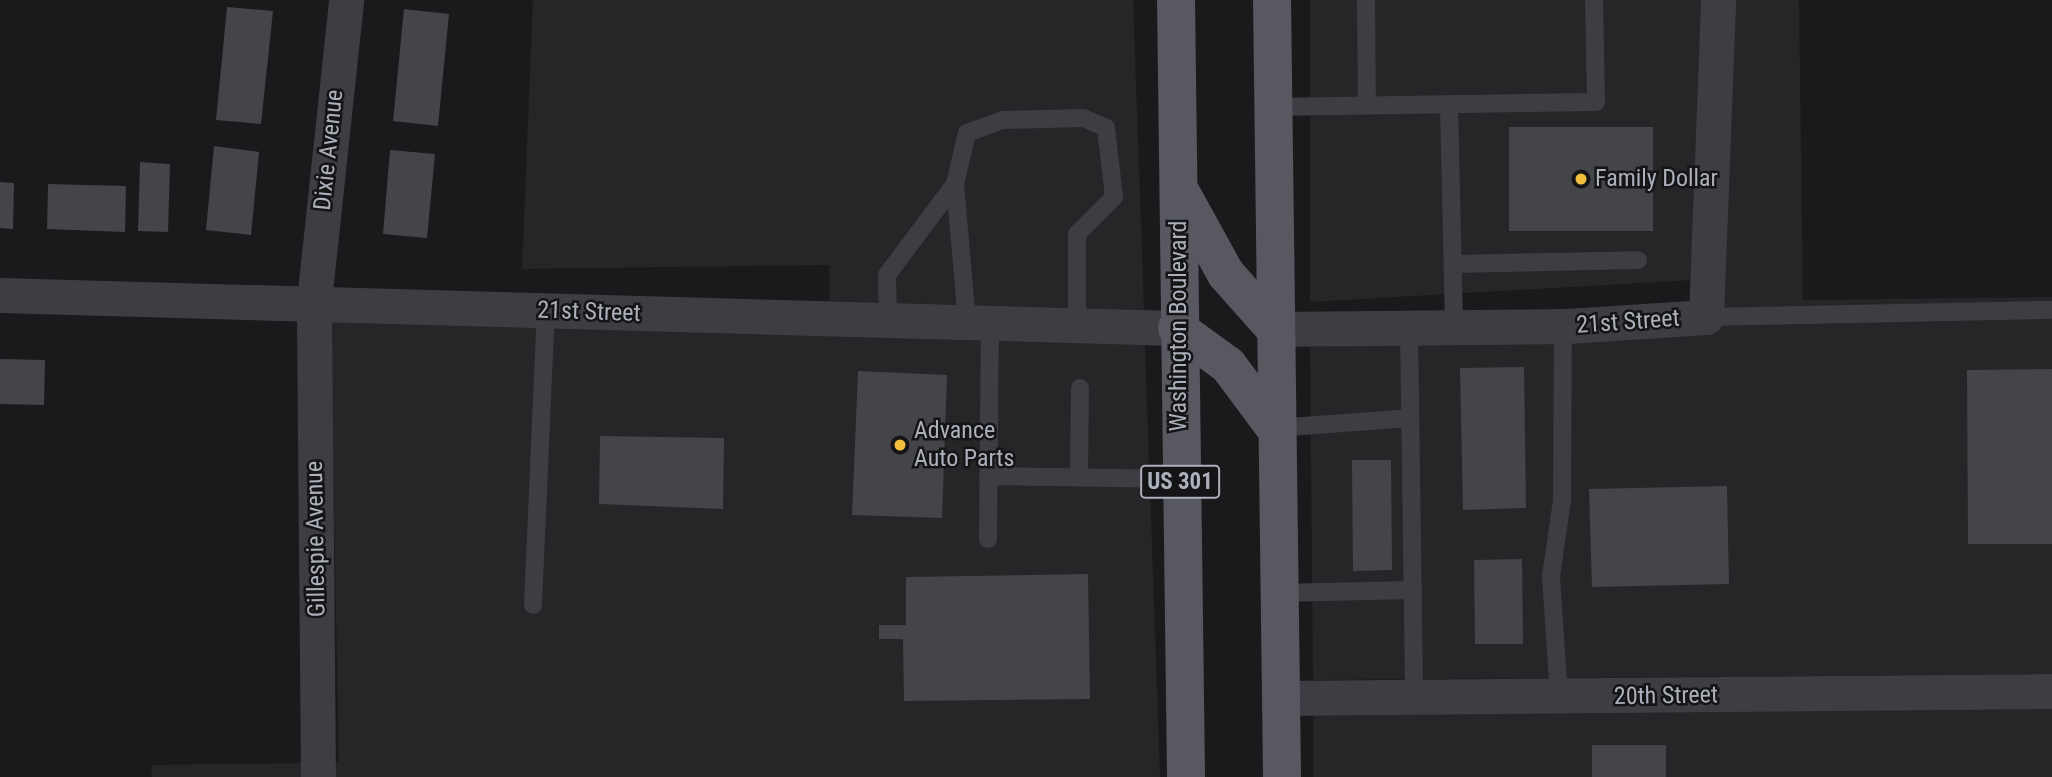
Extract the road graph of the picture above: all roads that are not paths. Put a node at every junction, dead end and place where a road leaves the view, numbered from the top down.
1 (346, 0) edge
2 (1176, 0) edge
3 (1272, 0) edge
4 (1366, 0) edge
5 (1594, 0) edge
6 (1718, 0) edge
7 (1367, 105) junction
8 (1449, 105) junction
9 (1273, 107) junction
10 (956, 184) junction
11 (1178, 187) junction
12 (1638, 260) dead end
13 (1453, 264) junction
14 (0, 295) edge
15 (314, 301) junction
16 (2052, 310) edge
17 (546, 311) junction
18 (1706, 317) junction
19 (888, 320) junction
20 (979, 323) junction
21 (1077, 325) junction
22 (1563, 326) junction
23 (1177, 328) junction
24 (1275, 329) junction
25 (1409, 329) junction
26 (1454, 329) junction
27 (1080, 388) dead end
28 (1410, 418) junction
29 (1275, 428) junction
30 (988, 477) junction
31 (1079, 477) junction
32 (1180, 479) junction
33 (988, 539) dead end
34 (1413, 590) junction
35 (1279, 593) junction
36 (533, 605) dead end
37 (2052, 691) edge
38 (1414, 695) junction
39 (1559, 697) junction
40 (1281, 698) junction
41 (1188, 773) edge
42 (318, 777) edge
43 (1282, 777) edge

1 - 15 street, Dixie Avenue
2 - 11 main road, Washington Boulevard / US 301
3 - 9 main road
4 - 7 lane
5 - 8 lane
6 - 18 street, 21st Street
7 - 8 lane
7 - 9 lane
8 - 13 lane
9 - 24 main road
10 - 19 lane
10 - 20 lane
10 - 21 lane
11 - 23 main road, Washington Boulevard / US 301
11 - 24 main road
12 - 13 lane
13 - 26 lane
14 - 15 street, 21st Street
15 - 17 street, 21st Street
15 - 42 street, Gillespie Avenue
16 - 18 lane
17 - 19 street, 21st Street
17 - 36 lane
18 - 22 street, 21st Street
19 - 20 street, 21st Street
20 - 21 street, 21st Street
20 - 30 lane
21 - 23 street, 21st Street
22 - 26 street, 21st Street
22 - 39 lane
23 - 29 main road
23 - 32 main road, Washington Boulevard / US 301
24 - 25 street, 21st Street
24 - 29 main road
25 - 26 street, 21st Street
25 - 28 lane
27 - 31 lane
28 - 29 lane
28 - 34 lane
29 - 35 main road
30 - 31 lane
30 - 33 lane
31 - 32 lane
32 - 41 main road, Washington Boulevard / US 301
34 - 35 lane
34 - 38 lane
35 - 40 main road
37 - 39 street, 20th Street
38 - 39 street, 20th Street
38 - 40 street, 20th Street
40 - 43 main road

